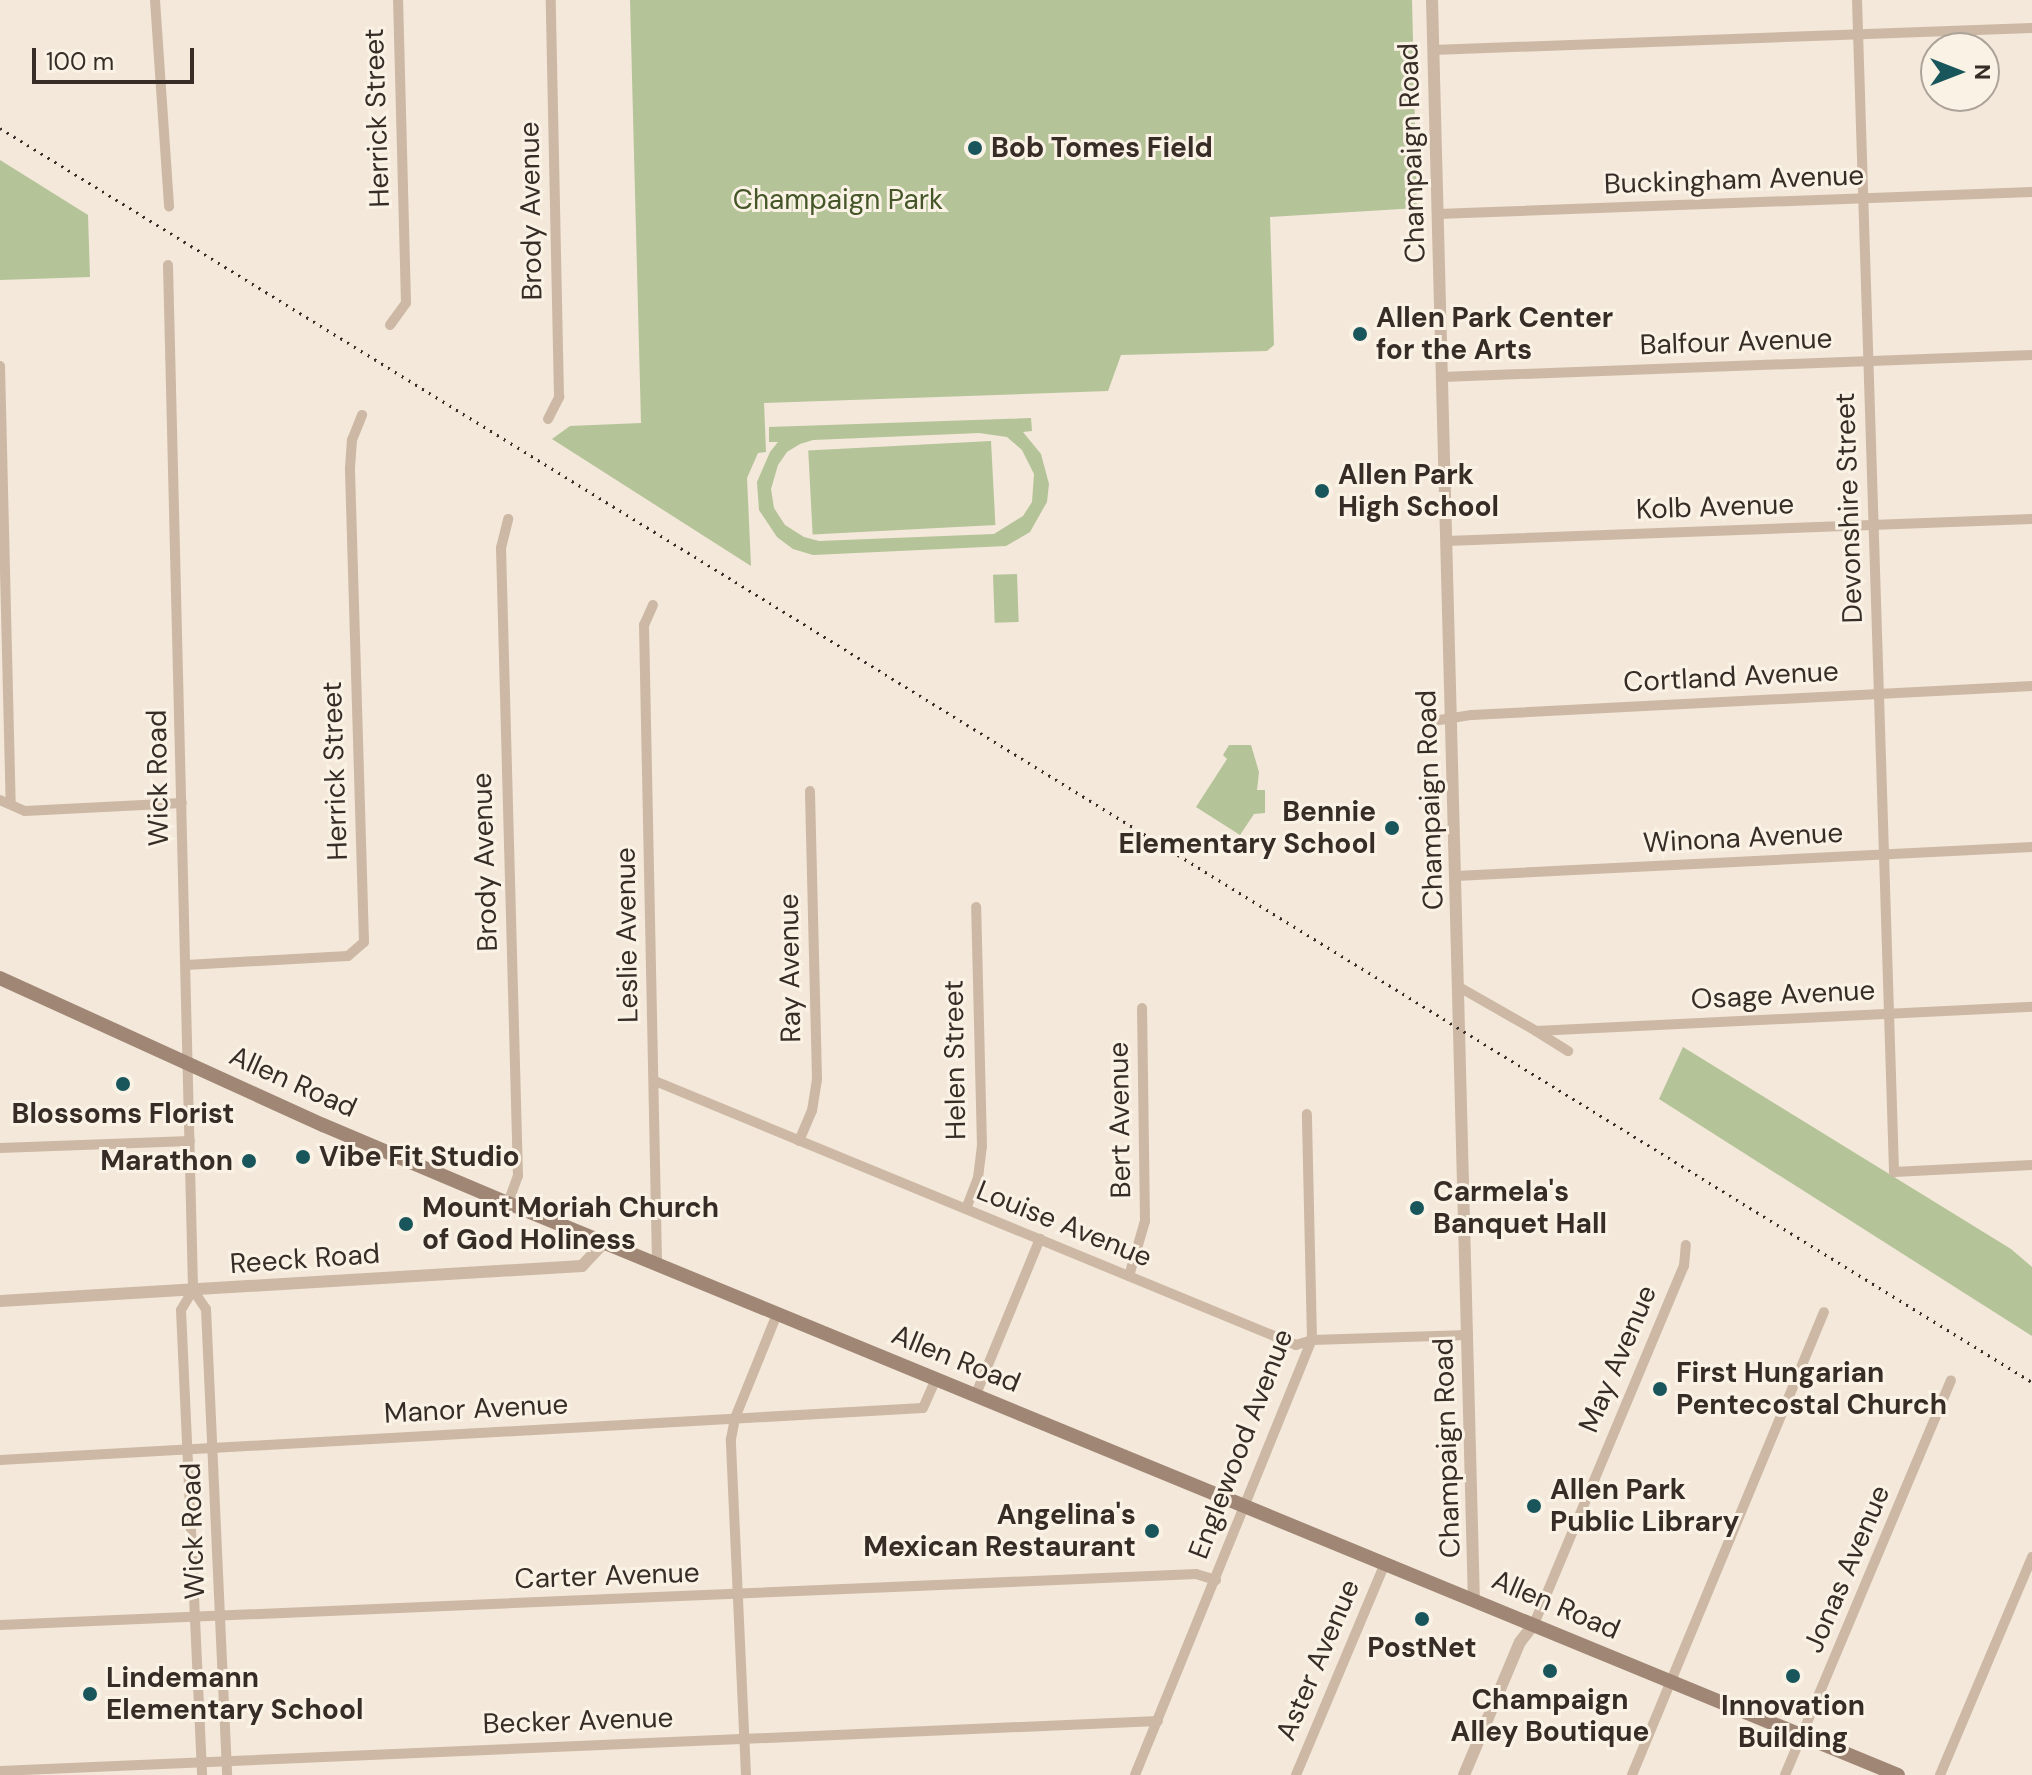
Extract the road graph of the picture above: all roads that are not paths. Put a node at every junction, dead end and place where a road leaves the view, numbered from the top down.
1 (155, 0) edge
2 (398, 0) edge
3 (551, 0) edge
4 (1432, 0) edge
5 (1857, 0) edge
6 (2032, 28) edge
7 (1859, 34) junction
8 (1433, 50) junction
9 (2032, 192) edge
10 (1863, 199) junction
11 (169, 207) dead end
12 (1438, 214) junction
13 (168, 265) dead end
14 (390, 325) dead end
15 (2032, 355) edge
16 (1868, 361) junction
17 (0, 366) edge
18 (1442, 377) junction
19 (362, 415) dead end
20 (548, 419) dead end
21 (508, 519) dead end
22 (2032, 519) edge
23 (1874, 525) junction
24 (1447, 541) junction
25 (653, 605) dead end
26 (2032, 686) edge
27 (1879, 694) junction
28 (1451, 718) junction
29 (1433, 721) dead end
30 (810, 791) dead end
31 (5, 802) edge
32 (182, 803) junction
33 (2032, 847) edge
34 (1885, 855) junction
35 (1456, 876) junction
36 (976, 907) dead end
37 (186, 965) junction
38 (0, 978) edge
39 (1459, 987) junction
40 (2032, 1007) edge
41 (1142, 1008) dead end
42 (1890, 1013) junction
43 (1536, 1031) junction
44 (1568, 1051) dead end
45 (188, 1063) junction
46 (655, 1081) junction
47 (1307, 1114) dead end
48 (190, 1141) junction
49 (799, 1141) junction
50 (0, 1148) edge
51 (2032, 1165) edge
52 (508, 1203) junction
53 (966, 1209) junction
54 (1040, 1239) junction
55 (604, 1242) junction
56 (1686, 1245) dead end
57 (657, 1264) junction
58 (1129, 1276) junction
59 (193, 1290) junction
60 (0, 1301) edge
61 (1824, 1312) dead end
62 (777, 1314) junction
63 (1468, 1335) junction
64 (1312, 1340) junction
65 (936, 1379) junction
66 (1951, 1381) dead end
67 (976, 1394) junction
68 (735, 1418) junction
69 (214, 1449) junction
70 (189, 1450) junction
71 (0, 1460) edge
72 (1245, 1505) junction
73 (2032, 1557) edge
74 (1385, 1563) junction
75 (1216, 1580) junction
76 (740, 1594) junction
77 (1474, 1599) junction
78 (219, 1615) junction
79 (195, 1616) junction
80 (1534, 1624) junction
81 (0, 1625) edge
82 (1670, 1682) junction
83 (1158, 1721) junction
84 (1802, 1736) junction
85 (745, 1738) junction
86 (226, 1760) junction
87 (202, 1761) junction
88 (0, 1771) edge
89 (202, 1775) edge
90 (227, 1775) edge
91 (746, 1775) edge
92 (1135, 1775) edge
93 (1296, 1775) edge
94 (1464, 1775) edge
95 (1632, 1775) edge
96 (1785, 1775) edge
97 (1898, 1775) edge
98 (1940, 1775) edge

1 - 11 street
2 - 14 street, Herrick Street
3 - 20 street, Brody Avenue
4 - 8 street, Champaign Road
5 - 7 street, Devonshire Street
6 - 7 street
7 - 8 street
7 - 10 street, Devonshire Street
8 - 12 street, Champaign Road
9 - 10 street, Buckingham Avenue
10 - 12 street, Buckingham Avenue
10 - 16 street, Devonshire Street
12 - 18 street, Champaign Road
13 - 32 street, Wick Road
15 - 16 street, Balfour Avenue
16 - 18 street, Balfour Avenue
16 - 23 street, Devonshire Street
17 - 31 street
18 - 24 street, Champaign Road
19 - 37 street, Herrick Street
21 - 52 street, Brody Avenue
22 - 23 street, Kolb Avenue
23 - 24 street, Kolb Avenue
23 - 27 street, Devonshire Street
24 - 28 street, Champaign Road
25 - 46 street, Leslie Avenue
26 - 27 street, Cortland Avenue
27 - 28 street, Cortland Avenue
27 - 34 street, Devonshire Street
28 - 29 street, Cortland Avenue
28 - 35 street, Champaign Road
30 - 49 street, Ray Avenue
31 - 32 street
32 - 37 street, Wick Road
33 - 34 street, Winona Avenue
34 - 35 street, Winona Avenue
34 - 42 street, Devonshire Street
35 - 39 street, Champaign Road
36 - 53 street, Helen Street
37 - 45 street, Wick Road
38 - 45 main road, Allen Road
39 - 43 street
39 - 63 street, Champaign Road
40 - 42 street, Osage Avenue
41 - 58 street, Bert Avenue
42 - 43 street, Osage Avenue
42 - 51 street, Devonshire Street
43 - 44 street
45 - 48 street, Wick Road
45 - 52 main road, Allen Road
46 - 49 street, Louise Avenue
46 - 57 street, Leslie Avenue
47 - 64 street, Englewood Avenue
48 - 50 street
48 - 59 street, Wick Road
49 - 53 street, Louise Avenue
52 - 55 main road, Allen Road
53 - 54 street, Louise Avenue
54 - 58 street, Louise Avenue
54 - 67 street
55 - 57 main road, Allen Road
55 - 59 street, Reeck Road
56 - 80 street, May Avenue
57 - 62 main road, Allen Road
58 - 64 street, Louise Avenue
59 - 60 street, Reeck Road
59 - 69 street, Wick Road
59 - 70 street, Wick Road
61 - 82 street
62 - 65 main road, Allen Road
62 - 68 street
63 - 64 street, Louise Avenue
63 - 77 street, Champaign Road
64 - 72 street, Englewood Avenue
65 - 67 main road, Allen Road
65 - 68 street, Manor Avenue
66 - 84 street, Jonas Avenue
67 - 72 main road, Allen Road
68 - 69 street, Manor Avenue
68 - 76 street
69 - 70 street, Manor Avenue
69 - 78 street, Wick Road
70 - 71 street, Manor Avenue
70 - 79 street, Wick Road
72 - 74 main road, Allen Road
72 - 75 street, Englewood Avenue
73 - 98 street
74 - 77 main road, Allen Road
74 - 93 street, Aster Avenue
75 - 76 street, Carter Avenue
75 - 83 street, Englewood Avenue
76 - 78 street, Carter Avenue
76 - 85 street
77 - 80 main road, Allen Road
78 - 79 street, Carter Avenue
78 - 86 street, Wick Road
79 - 81 street, Carter Avenue
79 - 87 street, Wick Road
80 - 82 main road, Allen Road
80 - 94 street
82 - 84 main road, Allen Road
82 - 95 street
83 - 85 street, Becker Avenue
83 - 92 street, Englewood Avenue
84 - 96 street, Jonas Avenue
84 - 97 main road, Allen Road
85 - 86 street, Becker Avenue
85 - 91 street
86 - 87 street, Becker Avenue
86 - 90 street, Wick Road
87 - 88 street, Becker Avenue
87 - 89 street, Wick Road

